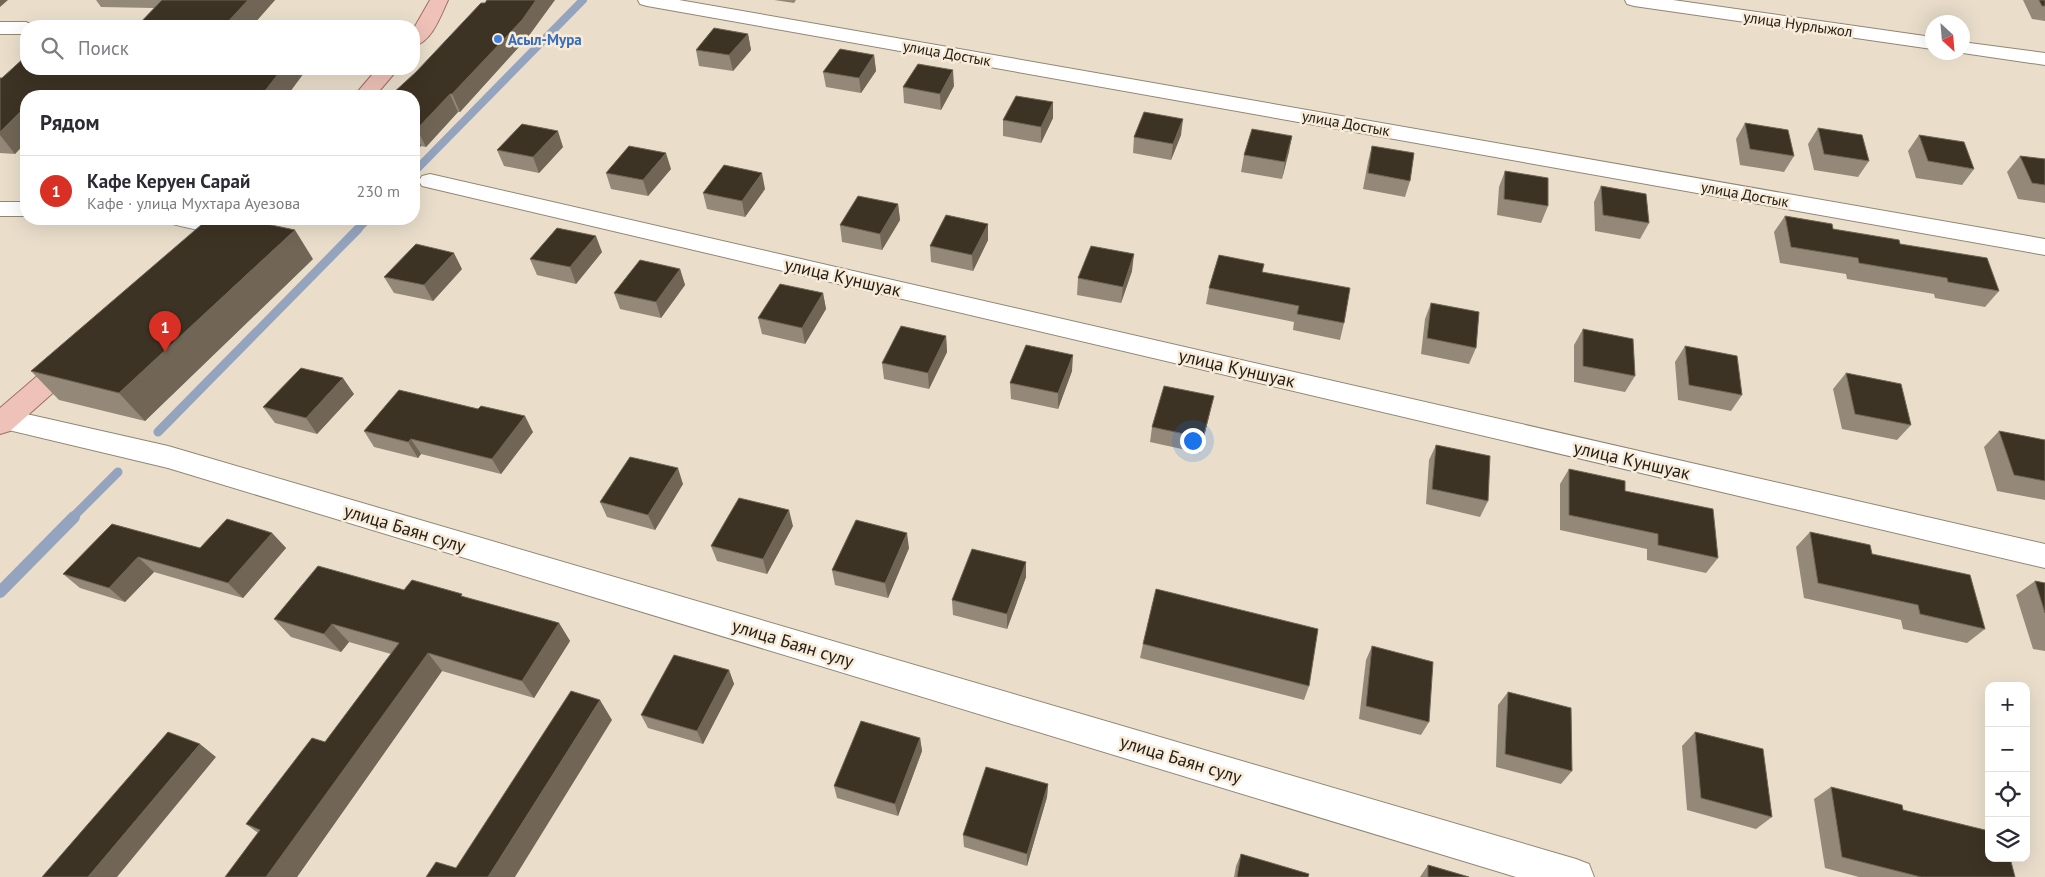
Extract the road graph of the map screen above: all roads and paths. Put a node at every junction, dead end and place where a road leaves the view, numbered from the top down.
1 (438, 0) edge
2 (647, 0) edge
3 (1634, 0) edge
4 (0, 28) edge
5 (20, 28) edge
6 (420, 29) edge
7 (1925, 42) edge
8 (1970, 49) edge
9 (2045, 59) edge
10 (383, 75) edge
11 (369, 90) edge
12 (430, 181) dead end
13 (0, 209) edge
14 (20, 209) edge
15 (226, 225) edge
16 (204, 244) edge
17 (2045, 247) edge
18 (87, 348) edge
19 (2, 420) edge
20 (2045, 556) edge
21 (1576, 877) edge

1 - 6 main road
2 - 17 street, улица Достык
3 - 7 street, улица Нурлыжол
4 - 5 street
8 - 9 street
10 - 11 main road
12 - 20 street, улица Куншуак
13 - 14 street
15 - 16 main road
18 - 19 main road
19 - 21 street, улица Баян сулу

